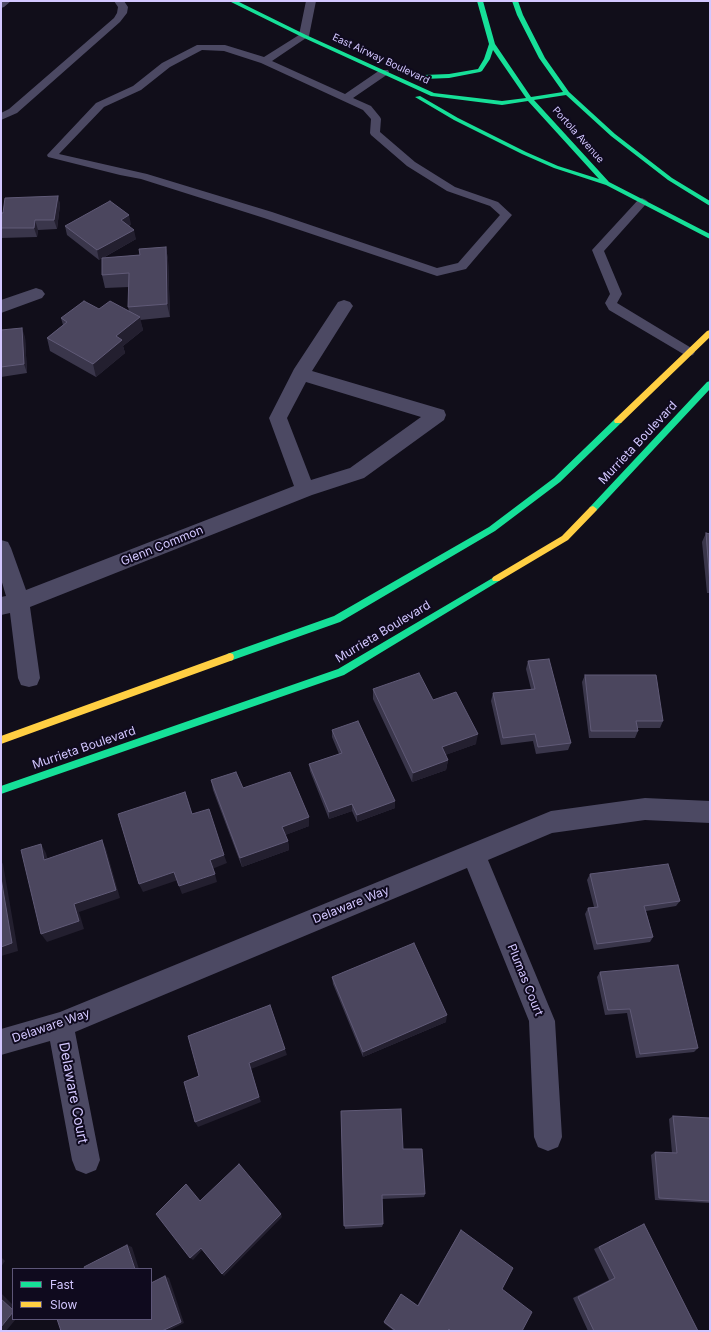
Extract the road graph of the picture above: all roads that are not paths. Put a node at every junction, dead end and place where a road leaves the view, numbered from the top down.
1 (6, 1) edge
2 (119, 1) edge
3 (232, 1) edge
4 (311, 1) edge
5 (480, 1) edge
6 (515, 1) edge
7 (1, 5) edge
8 (304, 36) junction
9 (492, 44) junction
10 (335, 50) junction
11 (265, 61) junction
12 (381, 74) junction
13 (424, 77) junction
14 (463, 84) dead end
15 (508, 93) dead end
16 (567, 93) junction
17 (346, 98) junction
18 (529, 98) junction
19 (1, 117) edge
20 (607, 184) junction
21 (642, 202) junction
22 (710, 204) edge
23 (710, 237) edge
24 (36, 294) dead end
25 (1, 306) edge
26 (344, 306) dead end
27 (710, 333) edge
28 (689, 352) junction
29 (301, 374) junction
30 (710, 384) edge
31 (305, 490) junction
32 (1, 548) edge
33 (10, 604) edge
34 (29, 678) dead end
35 (1, 740) edge
36 (1, 790) edge
37 (710, 812) edge
38 (473, 854) junction
39 (60, 1025) junction
40 (1, 1042) edge
41 (548, 1137) dead end
42 (86, 1160) dead end

1 - 7 lane
2 - 19 lane
3 - 8 main road, East Airway Boulevard
4 - 8 lane
5 - 9 main road, Portola Avenue
6 - 16 main road, Portola Avenue
8 - 10 main road, East Airway Boulevard
8 - 11 lane
9 - 13 main road
9 - 18 main road, Portola Avenue
10 - 12 main road
10 - 13 main road
11 - 17 lane
11 - 17 lane
12 - 17 lane
12 - 18 main road, East Airway Boulevard
12 - 20 main road
13 - 14 main road, East Airway Boulevard
15 - 18 main road, East Airway Boulevard
16 - 18 main road, East Airway Boulevard
16 - 22 main road, Portola Avenue
18 - 20 main road, Portola Avenue
20 - 21 main road, Portola Avenue
21 - 23 main road, Portola Avenue
21 - 28 lane
24 - 25 street
26 - 29 street
27 - 28 main road
28 - 35 main road
29 - 31 street
29 - 31 street, Glenn Common
30 - 36 main road, Murrieta Boulevard
31 - 33 street, Glenn Common
32 - 33 street
33 - 34 street
37 - 38 street, Delaware Way
38 - 39 street, Delaware Way
38 - 41 street, Plumas Court
39 - 40 street, Delaware Way
39 - 42 street, Delaware Court

